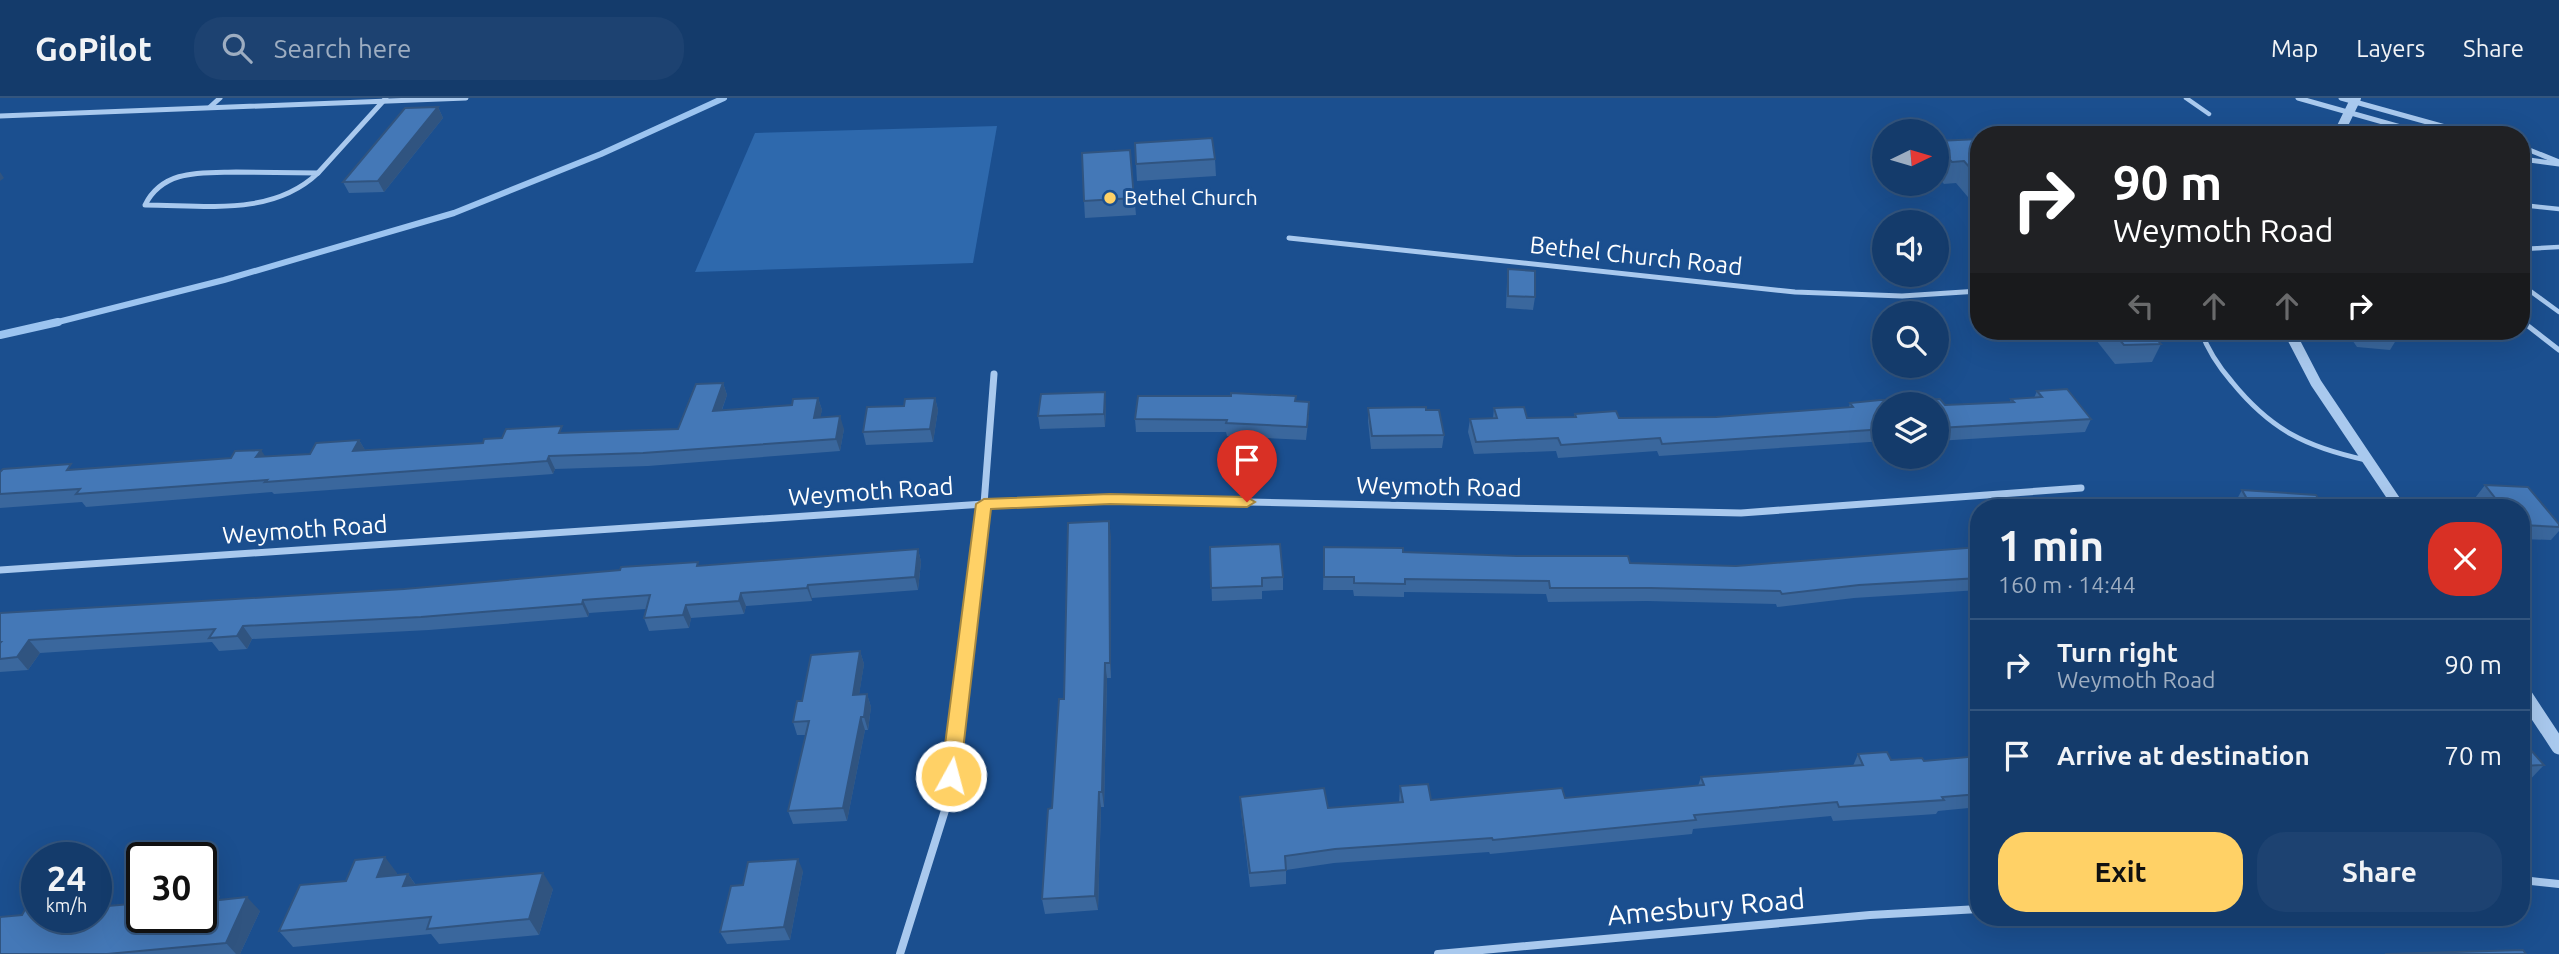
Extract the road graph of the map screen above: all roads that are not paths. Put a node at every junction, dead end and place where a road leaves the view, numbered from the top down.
1 (220, 98) edge
2 (466, 98) edge
3 (2186, 98) edge
4 (2298, 98) edge
5 (2342, 98) edge
6 (384, 100) edge
7 (2355, 100) edge
8 (209, 107) junction
9 (2350, 112) junction
10 (2209, 114) dead end
11 (0, 116) edge
12 (2343, 126) edge
13 (2398, 126) edge
14 (2443, 126) edge
15 (2530, 150) edge
16 (2530, 160) edge
17 (2559, 163) edge
18 (318, 173) junction
19 (2530, 206) edge
20 (2559, 209) edge
21 (1289, 238) dead end
22 (2559, 247) edge
23 (2530, 249) edge
24 (2530, 291) edge
25 (1970, 292) edge
26 (2559, 312) edge
27 (2530, 327) edge
28 (2206, 340) edge
29 (2294, 340) edge
30 (2559, 350) edge
31 (994, 373) dead end
32 (2368, 460) junction
33 (2081, 488) dead end
34 (2394, 499) edge
35 (984, 504) junction
36 (0, 570) edge
37 (2530, 703) edge
38 (2559, 747) edge
39 (2530, 881) edge
40 (2559, 884) edge
41 (1970, 909) edge
42 (900, 954) edge
43 (1438, 954) edge

1 - 8 street
2 - 6 street
3 - 10 lane
4 - 9 street
5 - 7 street
6 - 8 street
6 - 18 street
7 - 9 street
7 - 14 street
8 - 11 street
9 - 12 street
9 - 13 street
15 - 17 street
16 - 17 street
18 - 18 street
19 - 20 lane
21 - 25 street, Bethel Church Road
22 - 23 lane
24 - 26 lane
27 - 30 lane
28 - 32 lane
29 - 32 street
31 - 35 street
32 - 34 street
33 - 35 street, Weymoth Road
35 - 36 street, Weymoth Road
35 - 42 street
37 - 38 street
39 - 40 street
41 - 43 street, Amesbury Road

